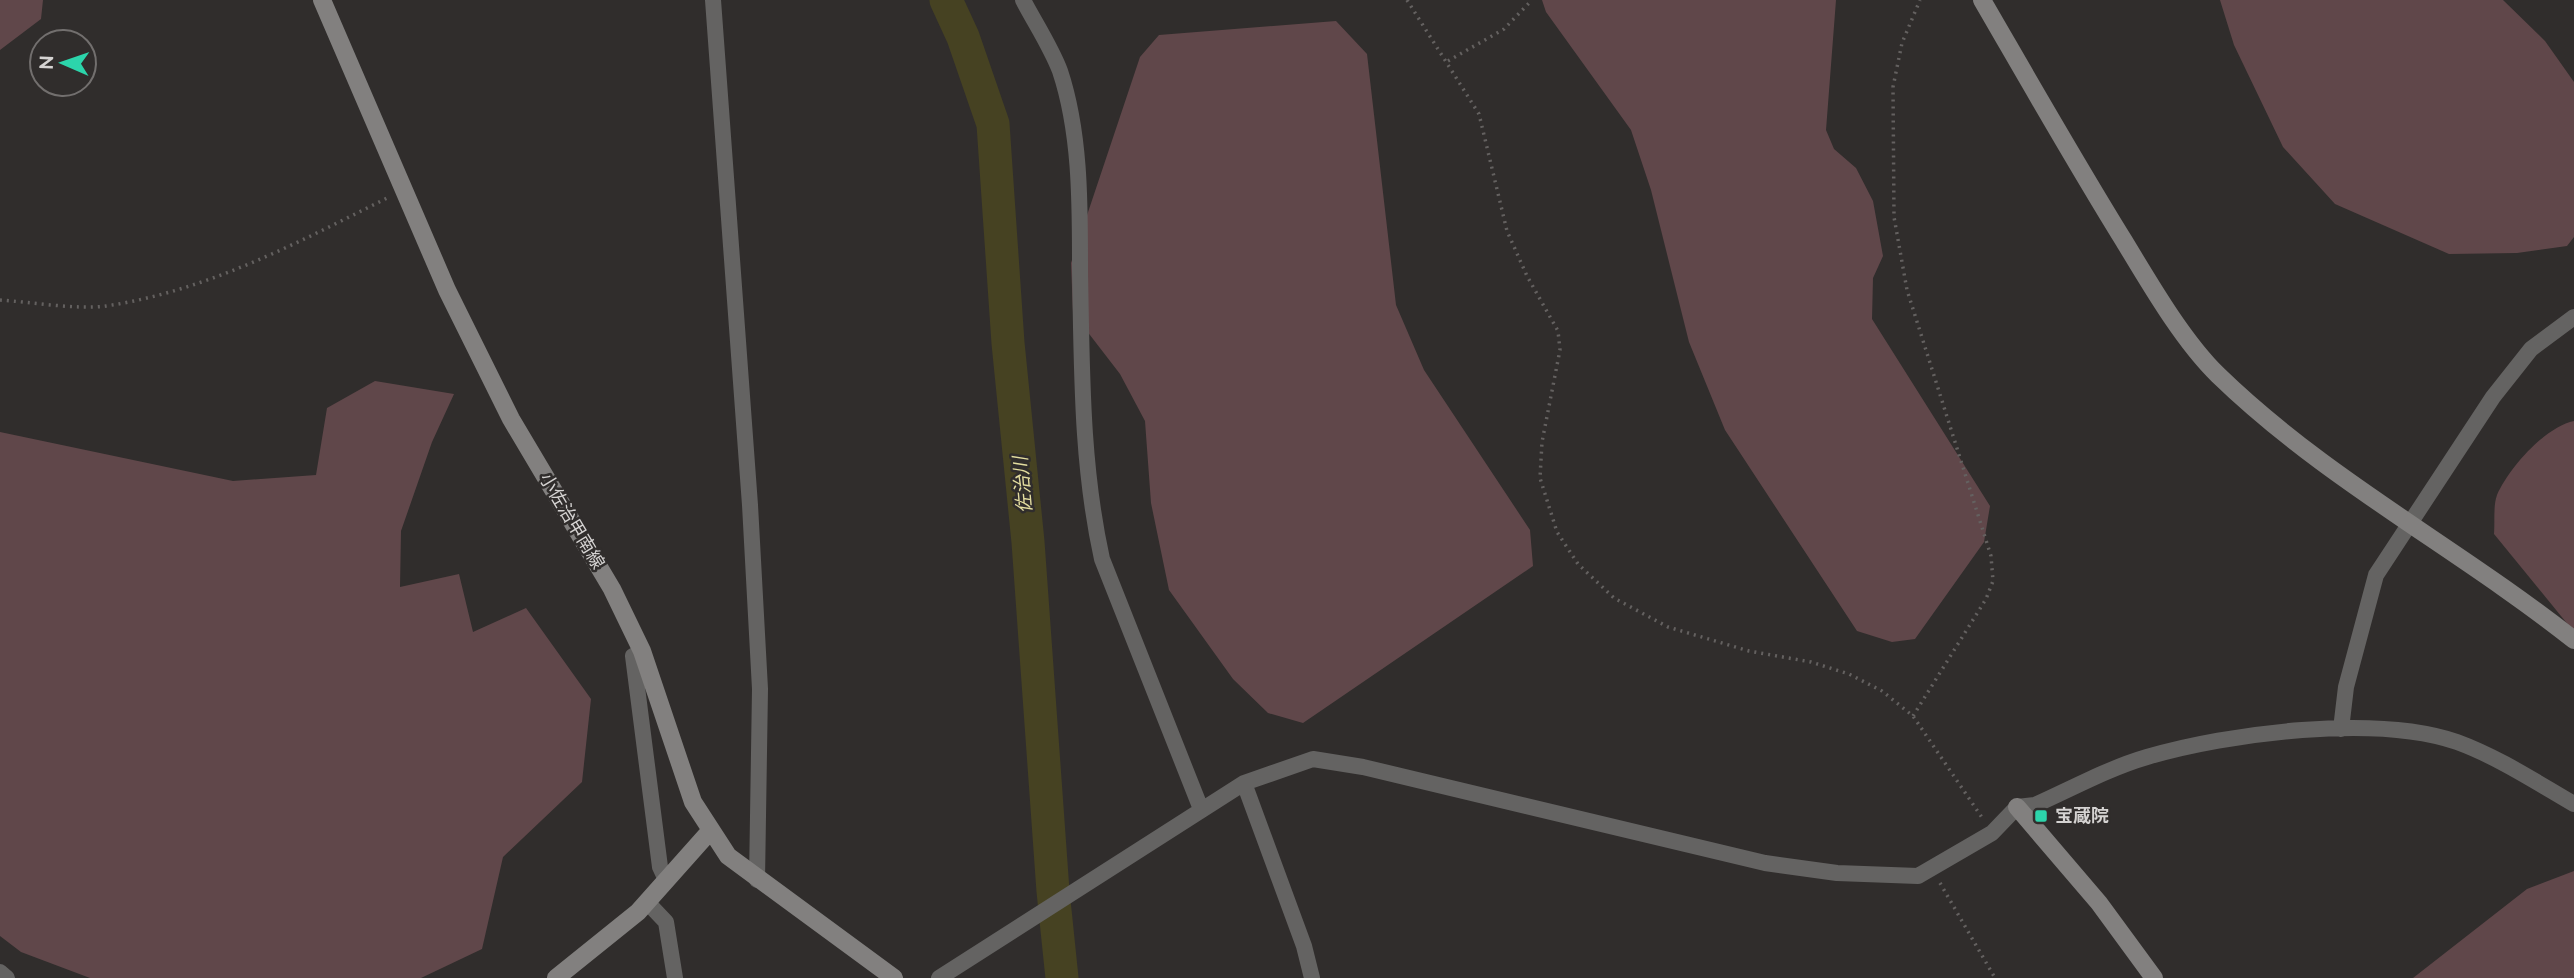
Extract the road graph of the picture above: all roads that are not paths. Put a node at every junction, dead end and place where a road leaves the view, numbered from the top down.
1 (322, 0) edge
2 (713, 0) edge
3 (1023, 0) edge
4 (1982, 0) edge
5 (2574, 317) edge
6 (2409, 524) junction
7 (2574, 640) edge
8 (642, 651) junction
9 (2341, 729) junction
10 (1244, 783) junction
11 (2574, 804) edge
12 (2017, 807) junction
13 (1201, 809) junction
14 (711, 830) junction
15 (666, 880) junction
16 (757, 880) junction
17 (647, 902) junction
18 (0, 972) edge
19 (7, 978) edge
20 (556, 978) edge
21 (675, 978) edge
22 (894, 978) edge
23 (939, 978) edge
24 (1312, 978) edge
25 (2154, 978) edge

1 - 8 street, 小佐治甲南線
2 - 16 street
3 - 13 street
4 - 6 street
5 - 6 street
6 - 7 street
6 - 9 street
8 - 14 street, 小佐治甲南線
8 - 15 street
9 - 11 street
9 - 12 street
10 - 12 street
10 - 13 street
10 - 24 street
12 - 25 street
13 - 23 street
14 - 15 street
14 - 16 street, 小佐治甲南線
15 - 17 street
16 - 22 street, 小佐治甲南線
17 - 20 street
17 - 21 street
18 - 19 street

